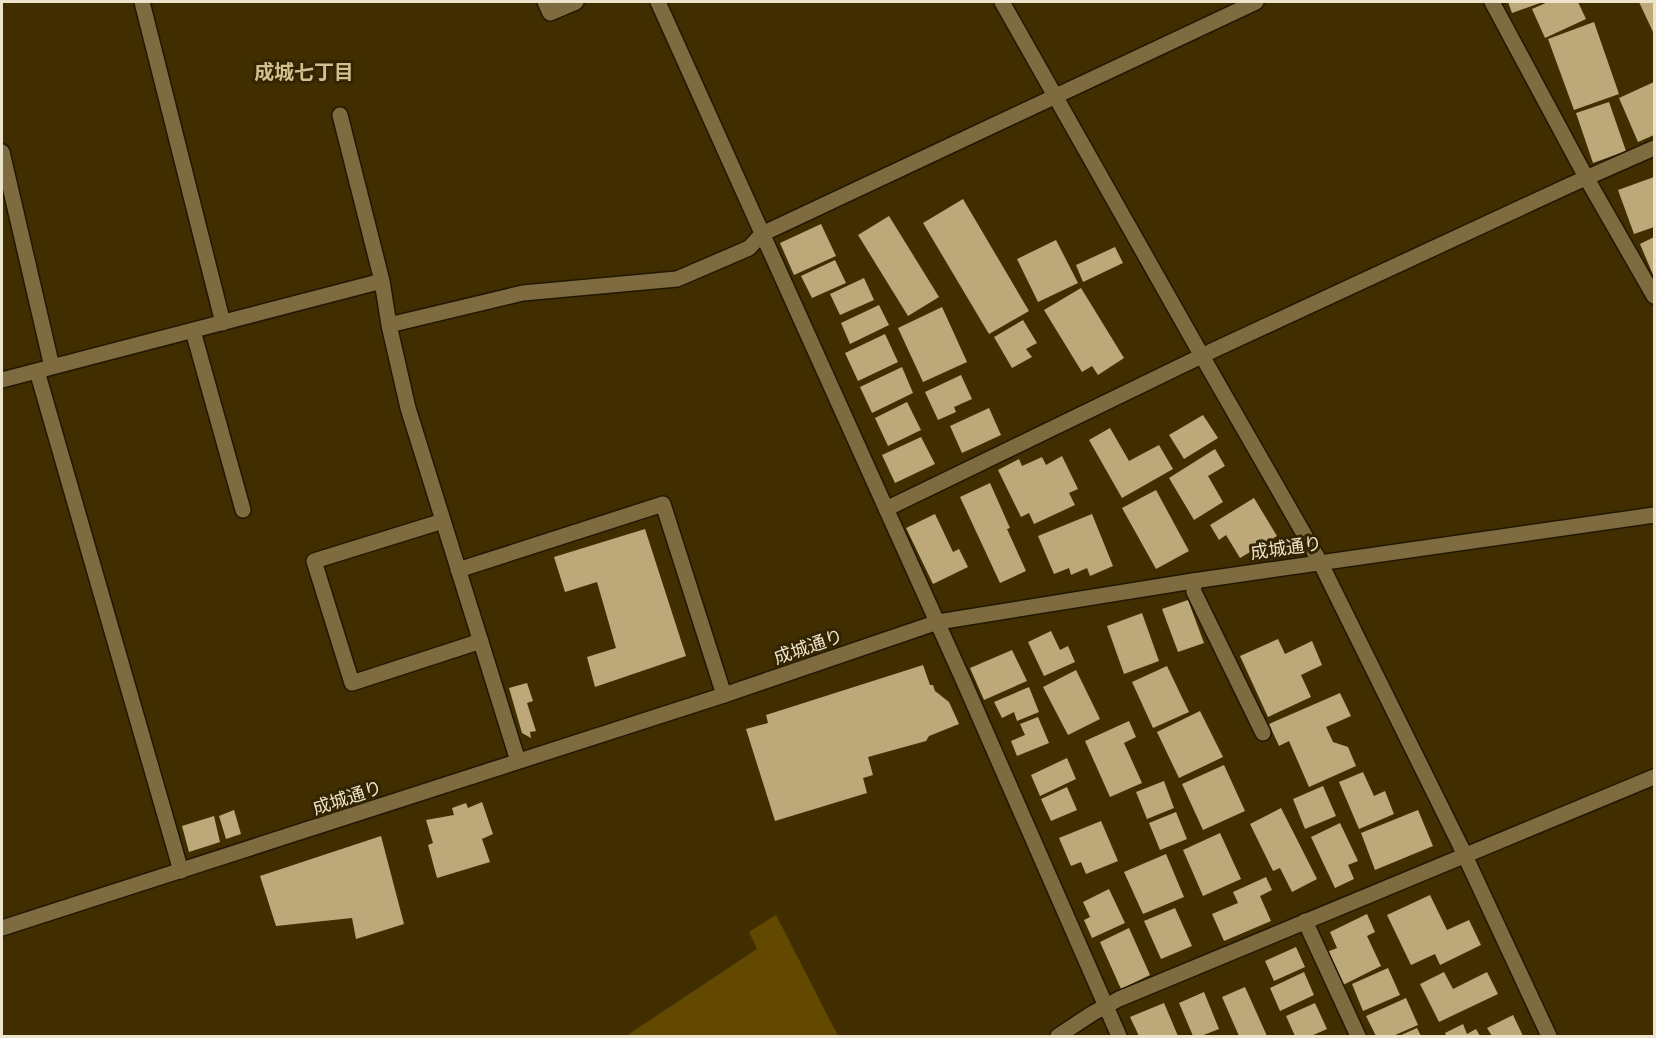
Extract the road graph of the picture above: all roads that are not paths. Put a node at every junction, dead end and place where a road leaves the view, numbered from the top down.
1 (142, 2) edge
2 (545, 2) edge
3 (576, 2) edge
4 (658, 2) edge
5 (1002, 2) edge
6 (1256, 2) edge
7 (1491, 2) edge
8 (1055, 96) junction
9 (340, 115) dead end
10 (1654, 147) edge
11 (2, 152) edge
12 (1587, 179) junction
13 (762, 234) junction
14 (382, 281) junction
15 (1654, 296) edge
16 (223, 323) junction
17 (389, 325) junction
18 (193, 331) junction
19 (1202, 356) junction
20 (45, 369) junction
21 (2, 380) edge
22 (886, 509) junction
23 (243, 510) dead end
24 (1654, 515) edge
25 (443, 521) junction
26 (1320, 562) junction
27 (458, 570) junction
28 (1192, 581) junction
29 (938, 622) junction
30 (481, 641) junction
31 (724, 695) junction
32 (1263, 733) dead end
33 (518, 761) junction
34 (1654, 777) edge
35 (1466, 857) junction
36 (181, 871) junction
37 (1305, 921) junction
38 (2, 928) edge
39 (1106, 1006) junction
40 (1058, 1036) edge
41 (1119, 1036) edge
42 (1358, 1036) edge
43 (1549, 1036) edge

1 - 16 street
2 - 3 street
4 - 13 street
5 - 8 street
6 - 8 street
7 - 12 street
8 - 13 street
8 - 19 street
9 - 14 street
10 - 12 street
11 - 20 street
12 - 15 street
12 - 19 street
13 - 17 street
13 - 22 street
14 - 16 street
14 - 17 street
16 - 18 street
17 - 25 street
18 - 20 street
18 - 23 street
19 - 22 street
19 - 26 street
20 - 21 street
20 - 36 street
22 - 29 street
24 - 26 street, 成城通り
25 - 27 street
25 - 30 street
26 - 28 street, 成城通り
26 - 35 street
27 - 30 street
27 - 31 street
28 - 29 street, 成城通り
28 - 32 street
29 - 31 street, 成城通り
29 - 39 street
30 - 33 street
31 - 33 street, 成城通り
33 - 36 street, 成城通り
34 - 35 street
35 - 37 street
35 - 43 street
36 - 38 street, 成城通り
37 - 39 street
37 - 42 street
39 - 40 street
39 - 41 street

